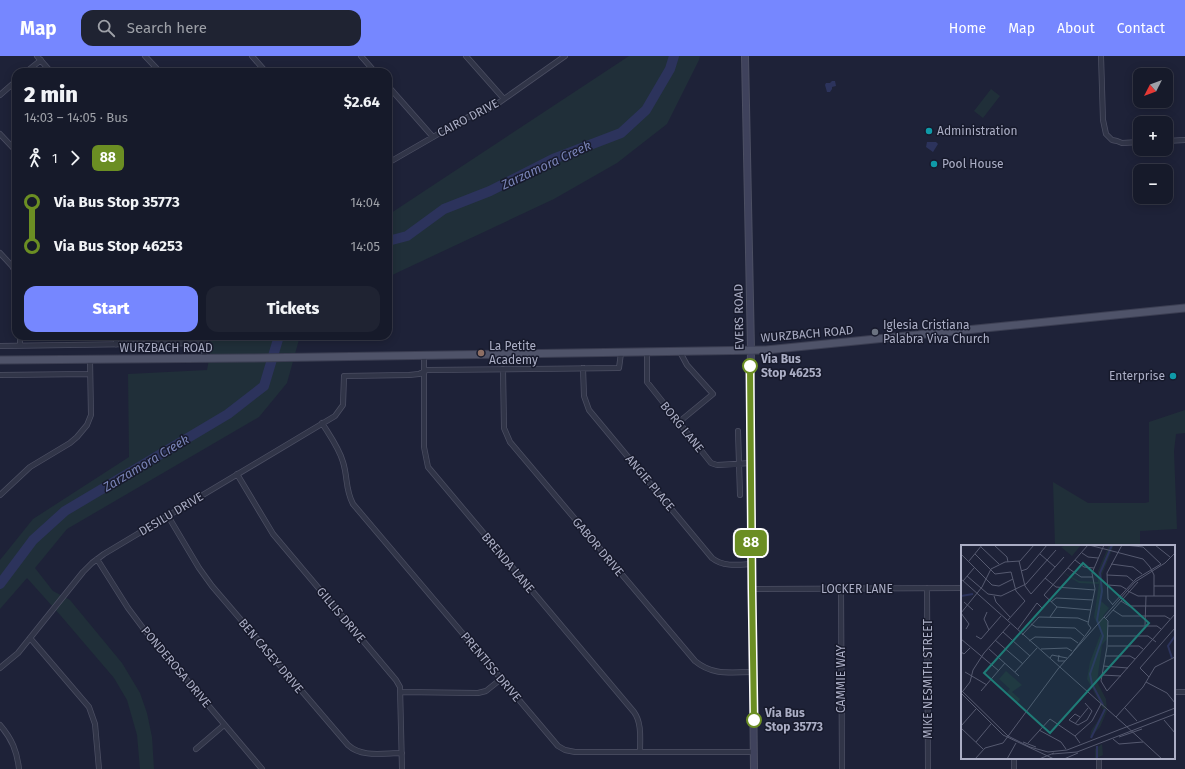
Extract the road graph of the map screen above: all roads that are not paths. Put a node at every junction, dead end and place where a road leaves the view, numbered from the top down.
1 (145, 56) edge
2 (252, 56) edge
3 (361, 56) edge
4 (466, 56) edge
5 (564, 56) edge
6 (745, 56) edge
7 (1101, 56) edge
8 (39, 58) edge
9 (30, 68) edge
10 (48, 68) edge
11 (156, 68) edge
12 (262, 68) edge
13 (372, 68) edge
14 (12, 84) edge
15 (392, 91) edge
16 (0, 95) edge
17 (504, 99) junction
18 (0, 134) edge
19 (433, 137) junction
20 (1185, 140) edge
21 (1173, 141) edge
22 (1133, 142) edge
23 (12, 147) edge
24 (392, 161) edge
25 (0, 253) edge
26 (12, 266) edge
27 (1185, 308) edge
28 (20, 340) edge
29 (116, 340) edge
30 (205, 343) joint
31 (116, 345) junction
32 (0, 346) edge
33 (20, 346) junction
34 (751, 350) junction
35 (647, 352) junction
36 (680, 352) junction
37 (621, 353) junction
38 (424, 356) junction
39 (204, 359) junction
40 (0, 360) edge
41 (90, 360) junction
42 (582, 368) junction
43 (503, 369) junction
44 (425, 371) junction
45 (90, 374) junction
46 (0, 375) edge
47 (679, 422) junction
48 (322, 423) junction
49 (738, 431) dead end
50 (739, 463) junction
51 (751, 463) junction
52 (237, 474) junction
53 (0, 495) edge
54 (740, 495) dead end
55 (168, 516) junction
56 (97, 559) junction
57 (751, 564) junction
58 (927, 588) junction
59 (961, 588) edge
60 (752, 589) junction
61 (840, 589) junction
62 (30, 638) junction
63 (0, 668) edge
64 (753, 672) junction
65 (501, 679) junction
66 (401, 692) junction
67 (0, 725) edge
68 (224, 725) junction
69 (196, 749) dead end
70 (640, 752) junction
71 (754, 752) junction
72 (402, 753) junction
73 (18, 769) edge
74 (99, 769) edge
75 (262, 769) edge
76 (402, 769) edge
77 (754, 769) edge
78 (842, 769) edge
79 (928, 769) edge

1 - 11 street
2 - 12 street
3 - 13 street
4 - 17 street
5 - 17 street, CAIRO DRIVE
6 - 34 main road, EVERS ROAD
7 - 22 street
8 - 9 street
8 - 10 street
14 - 16 street
15 - 19 street
17 - 19 street, CAIRO DRIVE
18 - 23 street
19 - 24 street, CAIRO DRIVE
20 - 21 street
25 - 26 street
27 - 34 main road, WURZBACH ROAD
28 - 33 street
29 - 31 street
30 - 31 street
30 - 39 street
31 - 33 street
32 - 33 street
34 - 36 main road, WURZBACH ROAD
34 - 51 main road, EVERS ROAD
35 - 36 main road, WURZBACH ROAD
35 - 37 main road, WURZBACH ROAD
35 - 47 street, BORG LANE
36 - 47 street
37 - 38 main road, WURZBACH ROAD
37 - 42 street
38 - 39 main road, WURZBACH ROAD
38 - 44 street, BRENDA LANE
39 - 41 main road, WURZBACH ROAD
40 - 41 main road, WURZBACH ROAD
41 - 45 street
42 - 43 street
42 - 57 street, ANGIE PLACE
43 - 44 street
43 - 64 street, GABOR DRIVE
44 - 48 street, DESILU DRIVE
44 - 70 street, BRENDA LANE
45 - 46 street
45 - 53 street
47 - 50 street, BORG LANE
48 - 52 street, DESILU DRIVE
48 - 65 street, PRENTISS DRIVE
49 - 50 street
50 - 51 street, BORG LANE
50 - 54 street
51 - 57 main road, EVERS ROAD
52 - 55 street, DESILU DRIVE
52 - 66 street, GILLIS DRIVE
55 - 56 street, DESILU DRIVE
55 - 72 street, BEN CASEY DRIVE
56 - 62 street, DESILU DRIVE
56 - 68 street, PONDEROSA DRIVE
57 - 60 main road, EVERS ROAD
58 - 59 street, LOCKER LANE
58 - 61 street, LOCKER LANE
58 - 79 street, MIKE NESMITH STREET
60 - 61 street, LOCKER LANE
60 - 64 main road, EVERS ROAD
61 - 78 street, CAMMIE WAY
62 - 63 street, DESILU DRIVE
62 - 74 street
64 - 71 main road, EVERS ROAD
65 - 66 street
65 - 70 street, PRENTISS DRIVE
66 - 72 street, GILLIS DRIVE
67 - 73 street
68 - 69 street
68 - 75 street, PONDEROSA DRIVE
70 - 71 street, PRENTISS DRIVE
71 - 77 main road, EVERS ROAD
72 - 76 street, GILLIS DRIVE

